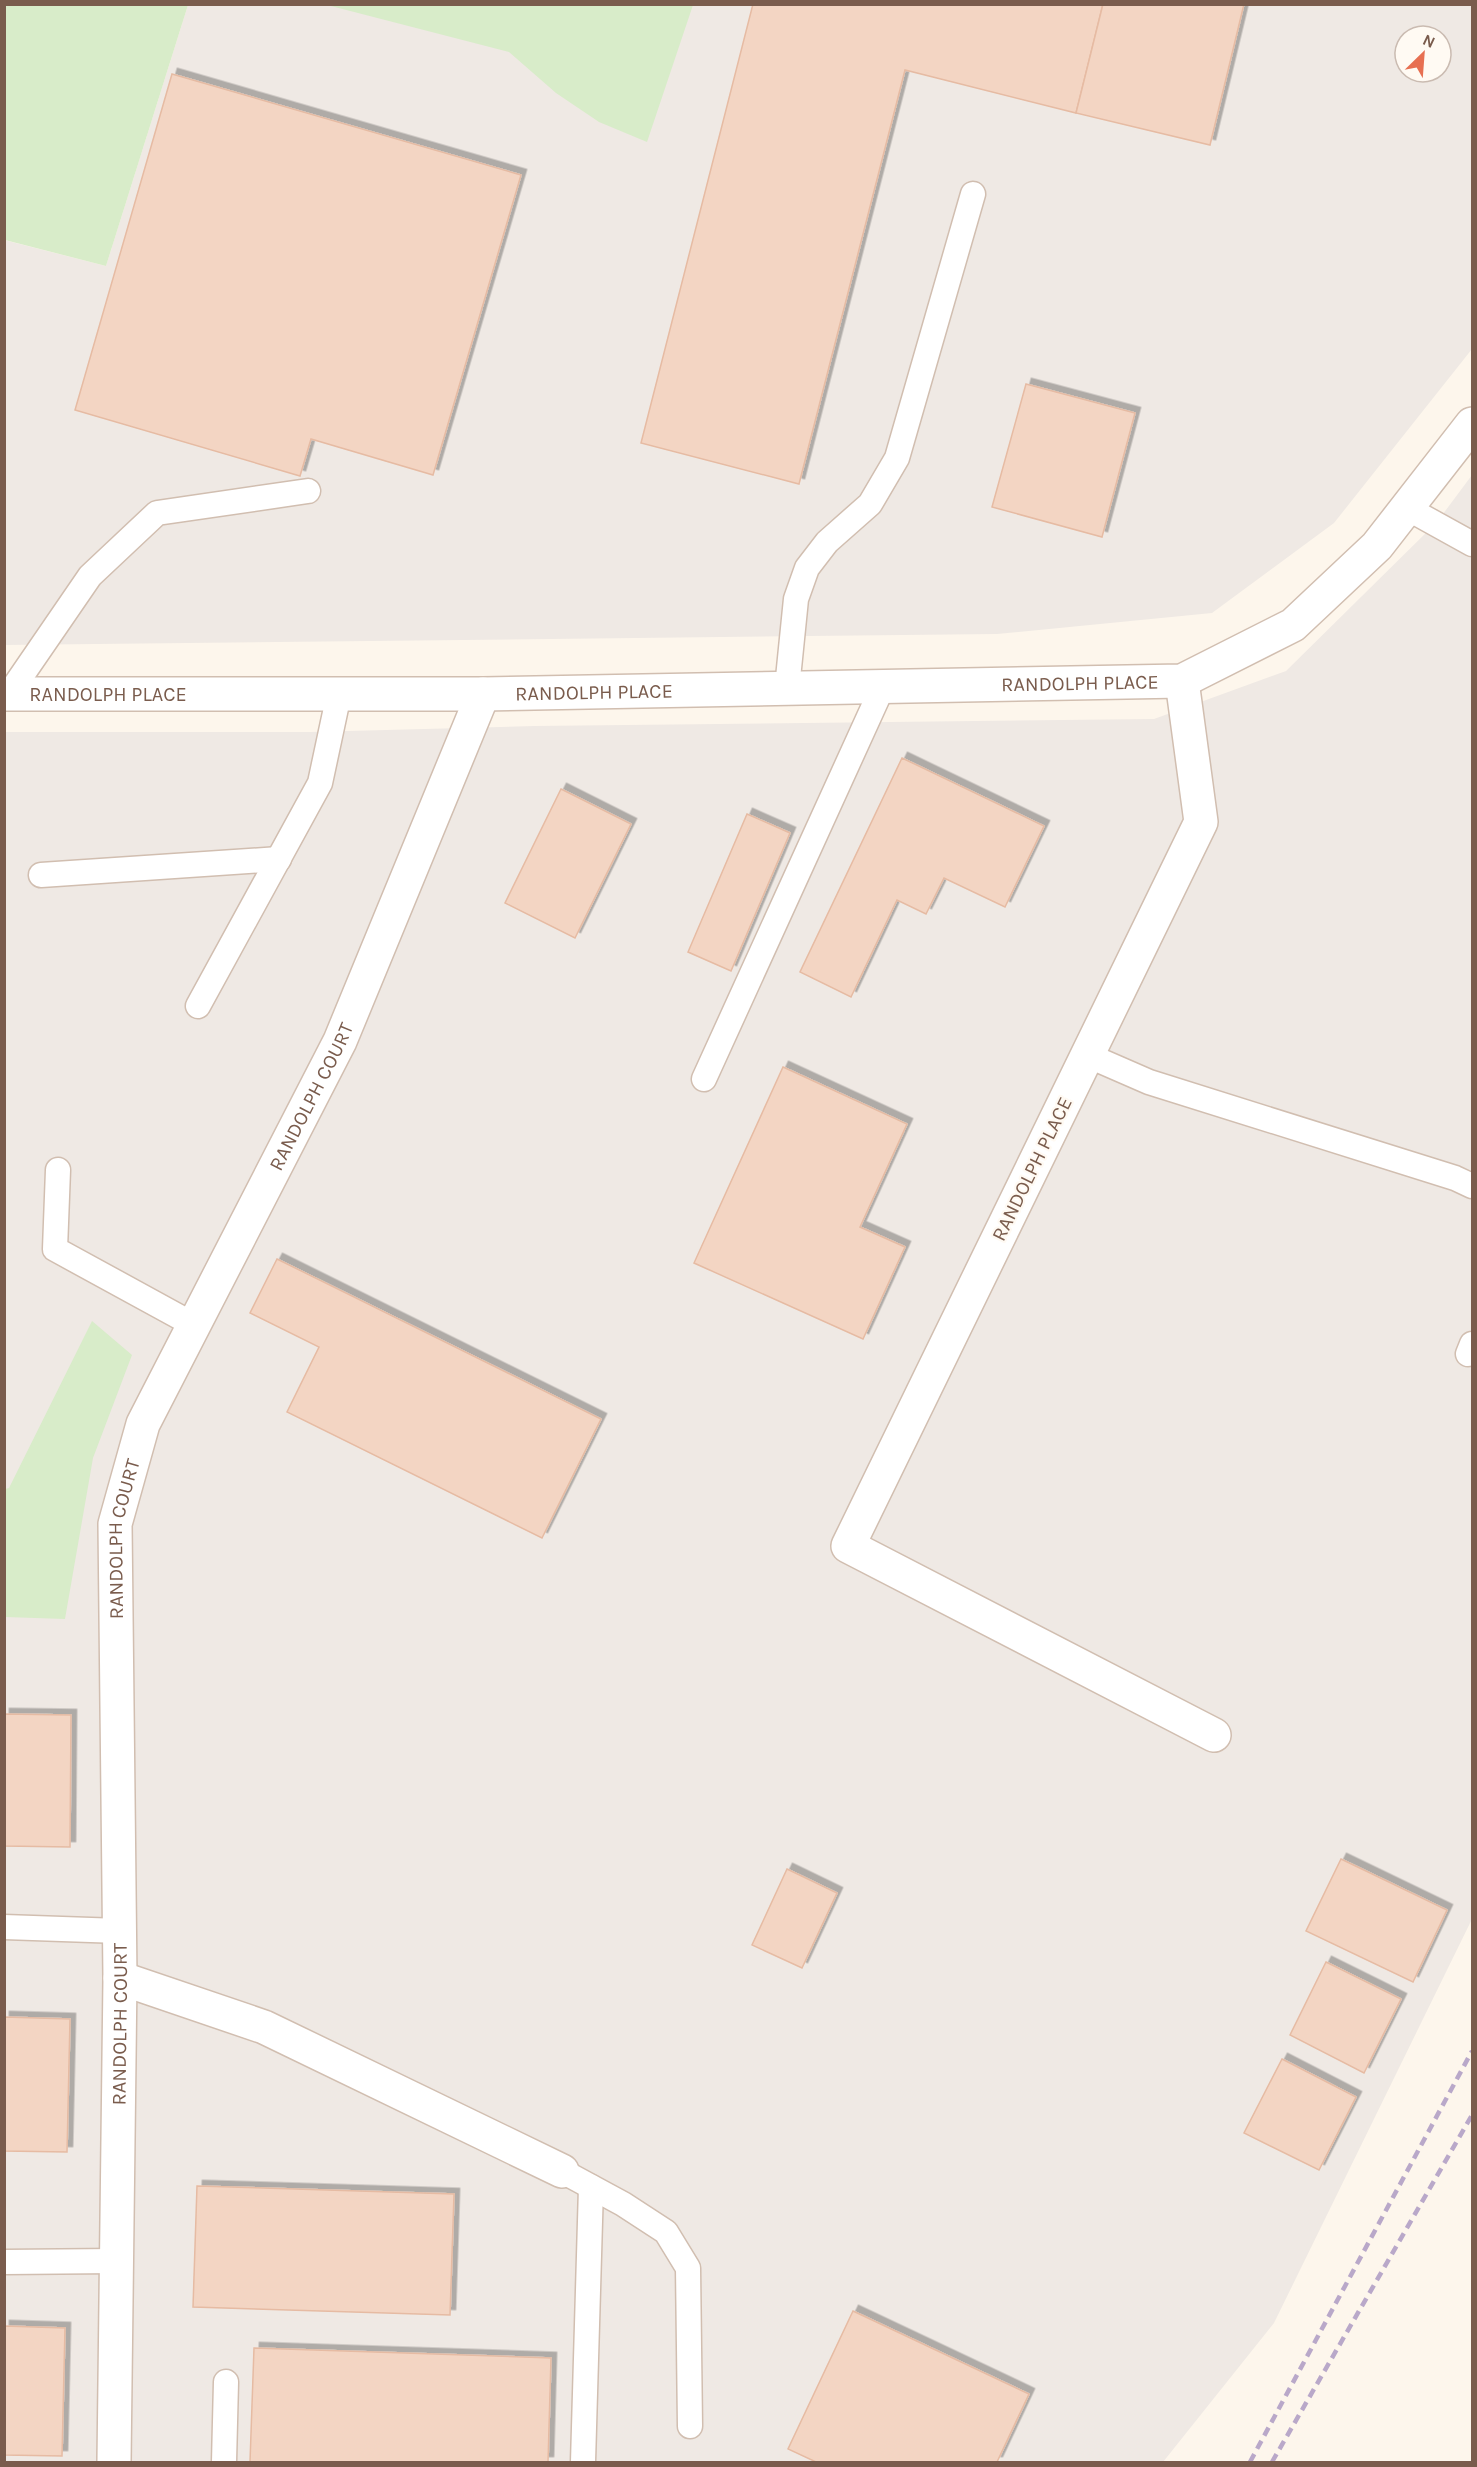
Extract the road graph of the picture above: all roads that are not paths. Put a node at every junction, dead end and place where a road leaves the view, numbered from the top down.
1 (973, 194) dead end
2 (1473, 424) edge
3 (308, 491) dead end
4 (1407, 508) junction
5 (1473, 544) edge
6 (1182, 681) junction
7 (883, 686) junction
8 (787, 688) junction
9 (7, 694) edge
10 (339, 694) junction
11 (483, 694) junction
12 (279, 859) junction
13 (41, 875) dead end
14 (198, 1006) dead end
15 (1087, 1055) junction
16 (704, 1079) dead end
17 (58, 1170) dead end
18 (1473, 1186) edge
19 (194, 1325) junction
20 (1214, 1735) dead end
21 (4, 1927) edge
22 (120, 1931) junction
23 (120, 1977) junction
24 (562, 2171) joint
25 (591, 2187) junction
26 (117, 2261) junction
27 (4, 2262) edge
28 (226, 2382) dead end
29 (690, 2426) dead end
30 (114, 2463) edge
31 (224, 2463) edge
32 (584, 2463) edge

1 - 8 lane
2 - 4 street, RANDOLPH PLACE
3 - 9 lane
4 - 5 lane
4 - 6 street, RANDOLPH PLACE
6 - 7 street, RANDOLPH PLACE
6 - 15 street, RANDOLPH PLACE
7 - 8 street, RANDOLPH PLACE
7 - 16 lane
8 - 11 street, RANDOLPH PLACE
9 - 10 street, RANDOLPH PLACE
10 - 11 street, RANDOLPH PLACE
10 - 12 lane
11 - 19 street, RANDOLPH COURT
12 - 13 lane
12 - 14 lane
15 - 18 lane
15 - 20 street, RANDOLPH PLACE
17 - 19 lane
19 - 22 street, RANDOLPH COURT
21 - 22 lane
22 - 23 street, RANDOLPH COURT
23 - 24 street
23 - 26 street, RANDOLPH COURT
24 - 25 lane
25 - 29 lane
25 - 32 lane
26 - 27 lane
26 - 30 street, RANDOLPH COURT
28 - 31 lane

